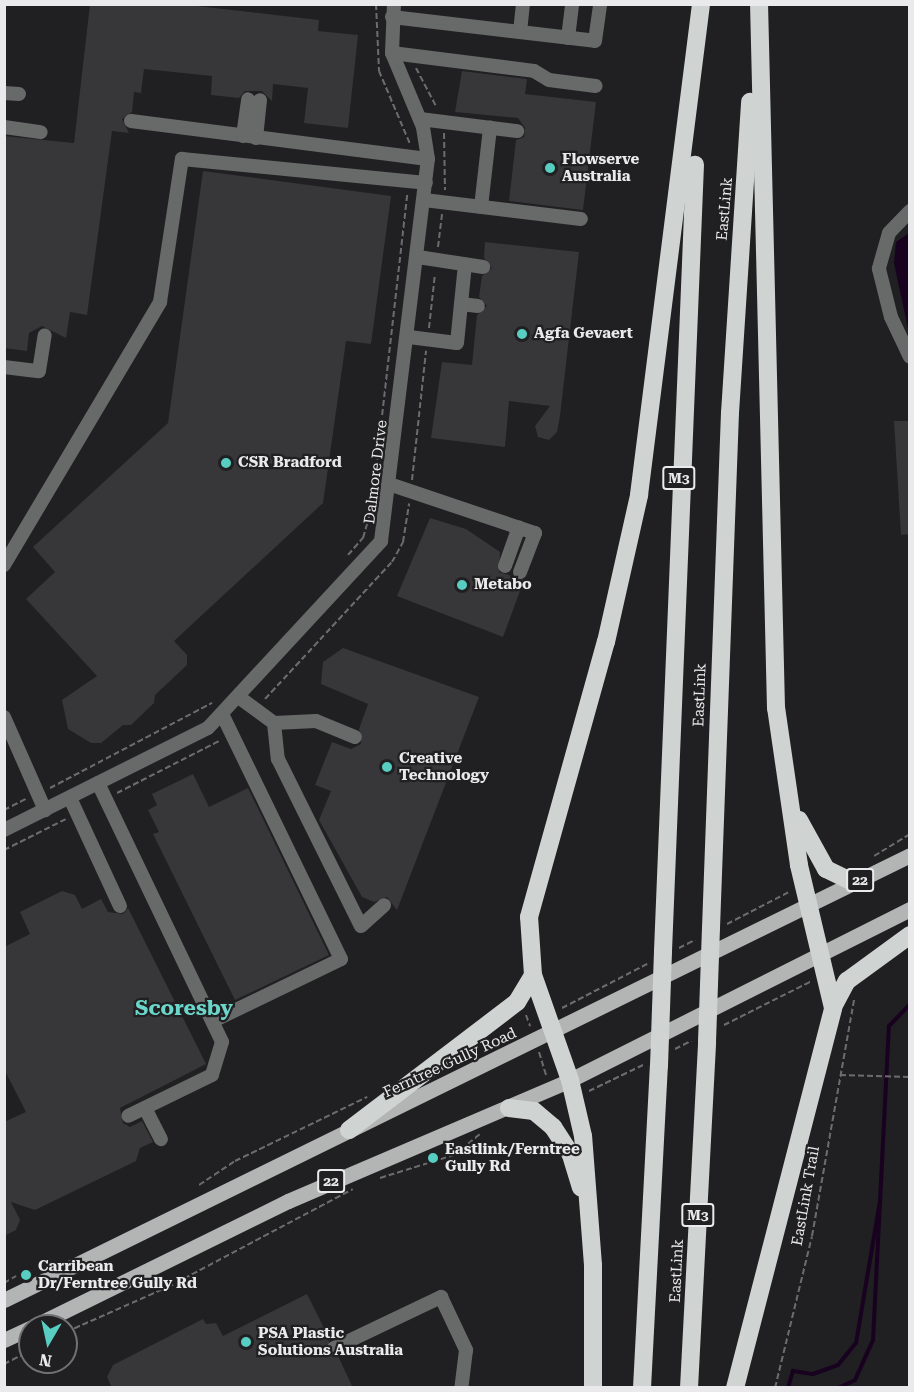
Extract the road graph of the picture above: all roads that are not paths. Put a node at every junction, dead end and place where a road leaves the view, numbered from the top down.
1 (523, 4) edge
2 (572, 4) edge
3 (600, 4) edge
4 (701, 4) edge
5 (706, 4) edge
6 (753, 4) edge
7 (759, 4) edge
8 (393, 11) edge
9 (520, 32) junction
10 (568, 38) junction
11 (392, 53) junction
12 (596, 86) dead end
13 (254, 99) dead end
14 (420, 119) junction
15 (131, 121) dead end
16 (4, 127) edge
17 (490, 128) junction
18 (517, 131) dead end
19 (41, 132) dead end
20 (250, 137) junction
21 (428, 159) junction
22 (426, 183) junction
23 (424, 200) junction
24 (481, 207) junction
25 (909, 211) edge
26 (581, 219) dead end
27 (418, 257) junction
28 (465, 264) junction
29 (483, 267) dead end
30 (461, 304) junction
31 (478, 306) dead end
32 (45, 335) dead end
33 (409, 337) junction
34 (909, 357) edge
35 (4, 367) edge
36 (392, 485) junction
37 (519, 528) junction
38 (4, 565) edge
39 (505, 566) dead end
40 (520, 572) dead end
41 (240, 698) junction
42 (223, 716) junction
43 (4, 717) edge
44 (274, 723) junction
45 (355, 737) dead end
46 (782, 752) junction
47 (98, 783) junction
48 (70, 798) junction
49 (45, 810) junction
50 (4, 830) edge
51 (909, 855) edge
52 (855, 883) junction
53 (384, 905) dead end
54 (810, 905) junction
55 (120, 906) dead end
56 (909, 909) edge
57 (909, 935) edge
58 (823, 954) junction
59 (533, 975) junction
60 (833, 1008) junction
61 (213, 1021) junction
62 (552, 1034) junction
63 (570, 1080) junction
64 (145, 1108) junction
65 (509, 1108) junction
66 (128, 1116) dead end
67 (349, 1130) junction
68 (161, 1139) dead end
69 (590, 1227) junction
70 (4, 1300) edge
71 (58, 1314) edge
72 (18, 1334) edge
73 (4, 1340) edge
74 (334, 1348) dead end
75 (462, 1388) edge
76 (593, 1388) edge
77 (642, 1388) edge
78 (689, 1388) edge
79 (735, 1388) edge

1 - 9 street
2 - 10 street
3 - 10 street
4 - 59 highway
5 - 77 highway, EastLink / M3, bridge
6 - 78 highway, EastLink / M3, bridge
7 - 46 highway
8 - 9 street
8 - 11 street, Dalmore Drive
9 - 10 street
11 - 12 street
11 - 14 street, Dalmore Drive
13 - 20 street
14 - 17 street
14 - 21 street, Dalmore Drive
15 - 20 street
16 - 19 street
17 - 18 street
17 - 24 street
20 - 21 street
21 - 22 street, Dalmore Drive
22 - 23 street, Dalmore Drive
22 - 38 street
23 - 24 street
23 - 27 street, Dalmore Drive
24 - 26 street
25 - 34 street
27 - 28 street
27 - 33 street, Dalmore Drive
28 - 29 street
28 - 30 street
30 - 31 street
30 - 33 street
32 - 35 street
33 - 36 street, Dalmore Drive
36 - 37 street
36 - 41 street, Dalmore Drive
37 - 39 street
37 - 40 street
41 - 42 street, Dalmore Drive
41 - 44 street
42 - 47 street, Dalmore Drive
42 - 61 street
43 - 49 street
44 - 45 street
44 - 53 street
46 - 52 highway
46 - 54 highway
47 - 48 street, Dalmore Drive
47 - 61 street
48 - 49 street, Dalmore Drive
48 - 55 street
49 - 50 street, Dalmore Drive
51 - 52 main road, Ferntree Gully Road / 22
52 - 54 main road, Ferntree Gully Road / 22
54 - 58 highway
54 - 62 main road, Ferntree Gully Road / 22
56 - 58 main road, 22
57 - 60 highway
58 - 60 highway
58 - 63 main road, 22
59 - 62 highway
59 - 67 highway
60 - 79 highway
61 - 64 street
62 - 63 highway
62 - 67 main road, Ferntree Gully Road / 22
63 - 65 main road, 22
63 - 69 highway
64 - 66 street
64 - 68 street
65 - 69 highway
65 - 71 main road, 22
67 - 70 main road, Ferntree Gully Road / 22
69 - 76 highway
72 - 73 main road, 22
74 - 75 street

